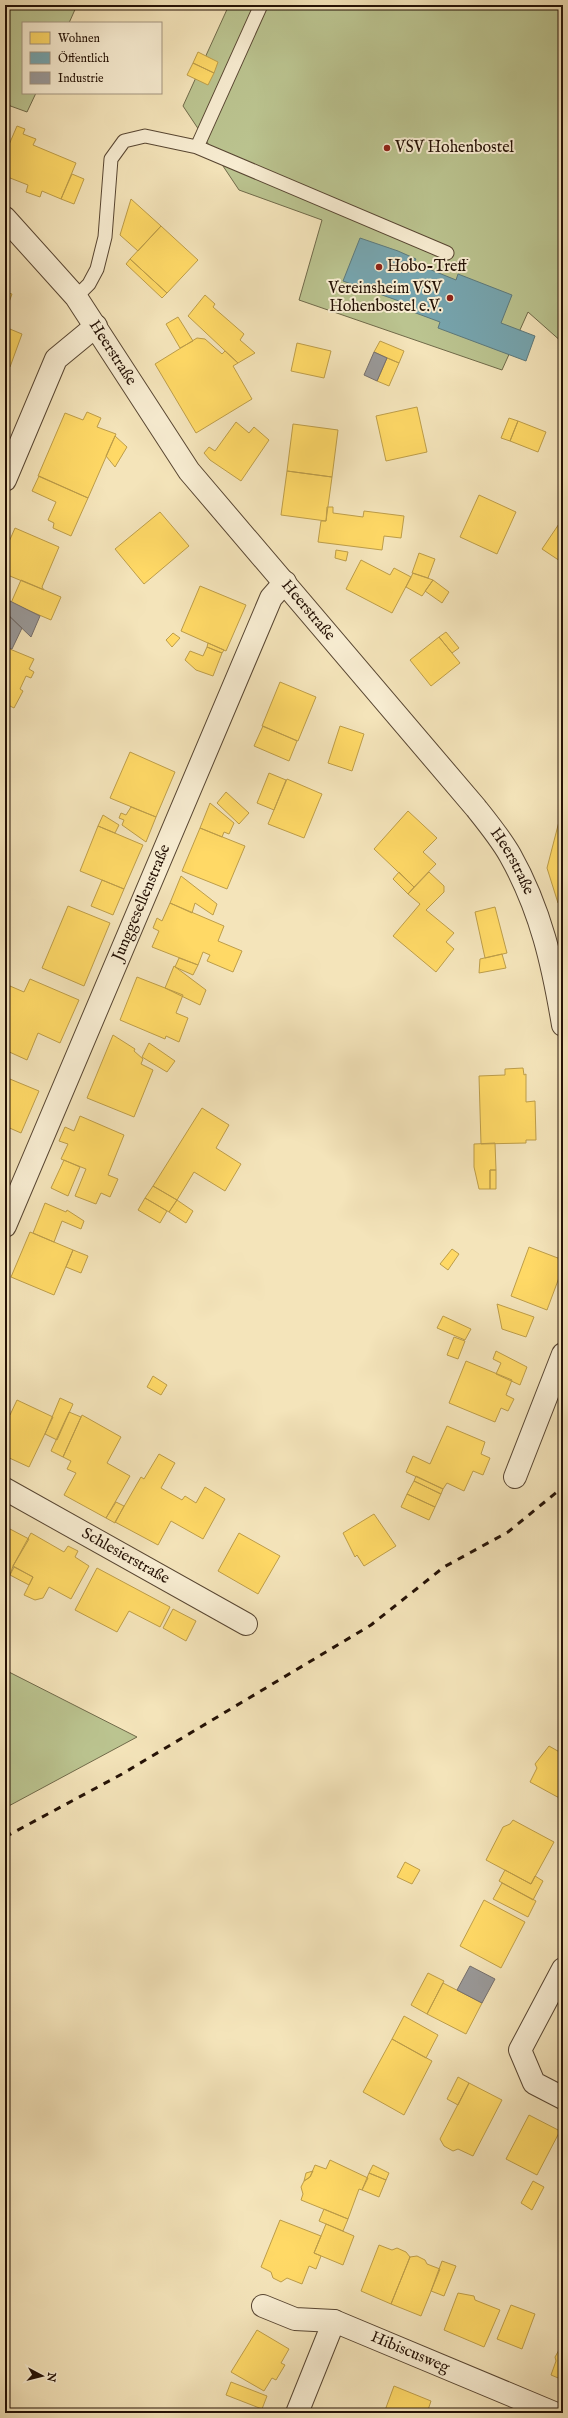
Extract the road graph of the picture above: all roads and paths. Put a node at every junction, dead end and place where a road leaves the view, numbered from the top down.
1 (261, 5) edge
2 (197, 147) junction
3 (5, 218) edge
4 (447, 253) dead end
5 (76, 297) junction
6 (96, 326) junction
7 (5, 480) edge
8 (285, 582) junction
9 (558, 963) edge
10 (563, 1026) edge
11 (5, 1226) edge
12 (563, 1354) edge
13 (515, 1477) dead end
14 (5, 1488) edge
15 (246, 1624) dead end
16 (563, 1969) edge
17 (563, 2098) edge
18 (263, 2306) dead end
19 (334, 2321) junction
20 (297, 2413) edge
21 (554, 2413) edge

1 - 2 lane
2 - 4 lane
2 - 5 lane
3 - 5 street, Heerstraße
5 - 6 street, Heerstraße
6 - 7 street
6 - 8 street, Heerstraße
8 - 9 street, Heerstraße
8 - 11 street, Junggesellenstraße
9 - 10 street, Heerstraße
12 - 13 street
14 - 15 street, Schlesierstraße
16 - 17 street
18 - 19 street, Hibiscusweg
19 - 20 street
19 - 21 street, Hibiscusweg

